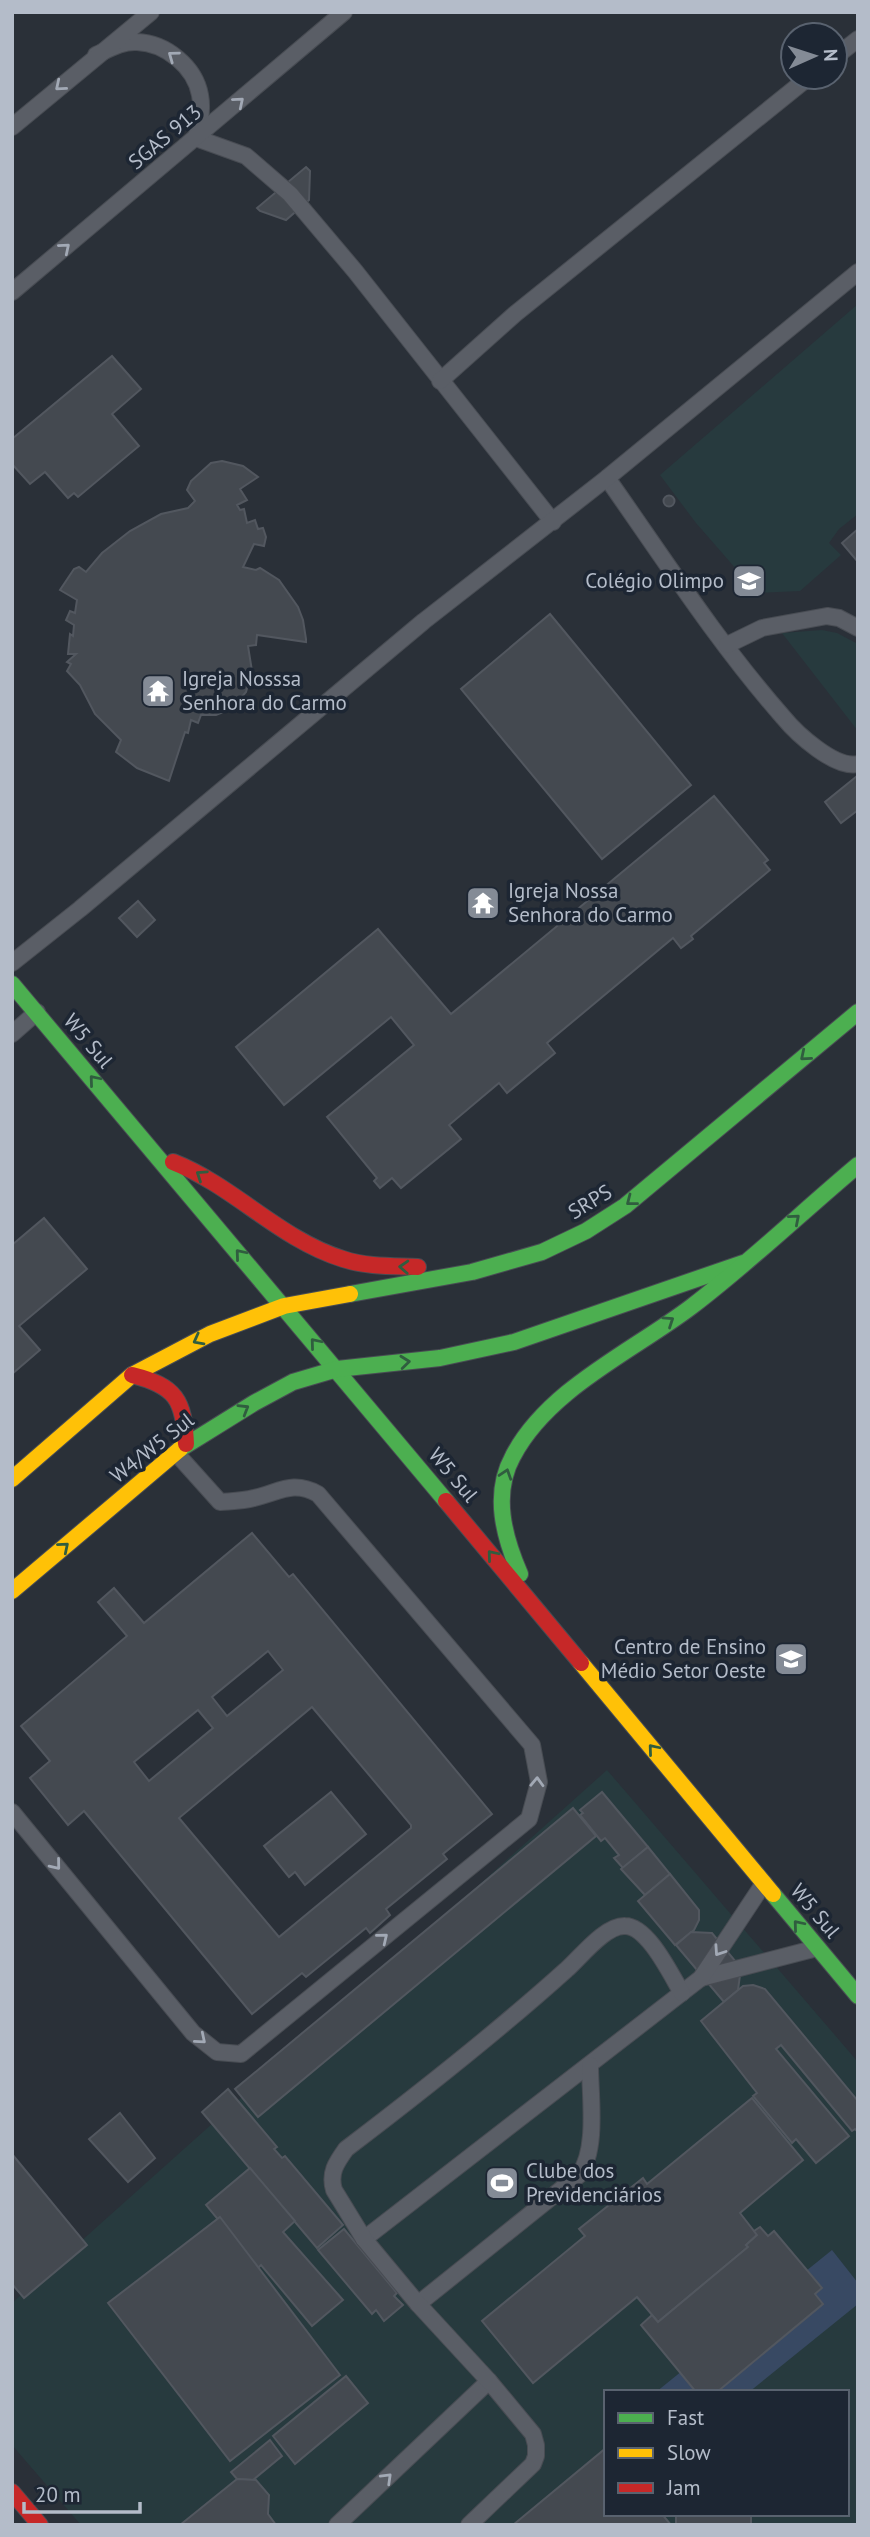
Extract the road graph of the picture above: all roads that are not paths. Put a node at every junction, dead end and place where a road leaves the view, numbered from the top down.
1 (150, 12) edge
2 (344, 12) edge
3 (96, 55) junction
4 (792, 91) edge
5 (12, 127) edge
6 (196, 138) junction
7 (858, 272) edge
8 (12, 292) edge
9 (440, 381) junction
10 (607, 478) junction
11 (553, 522) junction
12 (858, 628) edge
13 (727, 645) junction
14 (858, 764) edge
15 (12, 963) edge
16 (12, 984) edge
17 (858, 1012) edge
18 (37, 1013) junction
19 (12, 1034) edge
20 (159, 1157) junction
21 (858, 1165) edge
22 (743, 1263) junction
23 (472, 1272) junction
24 (284, 1306) junction
25 (337, 1369) junction
26 (132, 1375) junction
27 (181, 1448) junction
28 (12, 1479) edge
29 (12, 1591) edge
30 (536, 1608) junction
31 (12, 1812) edge
32 (764, 1884) junction
33 (818, 1948) junction
34 (701, 1978) junction
35 (682, 1993) junction
36 (858, 1996) edge
37 (590, 2065) junction
38 (364, 2239) junction
39 (418, 2304) junction
40 (489, 2381) junction
41 (12, 2492) edge
42 (40, 2525) edge
43 (337, 2525) edge
44 (469, 2525) edge

1 - 3 lane
6 -> 2 lane, SGAS 913
3 -> 5 lane
6 -> 3 lane
4 - 9 lane
8 -> 6 lane, SGAS 913
6 - 9 lane
7 - 10 lane
9 - 11 lane
10 - 11 lane
10 - 13 lane
11 - 15 lane
12 - 13 lane
13 - 14 lane
16 - 18 main road, W5 Sul
17 -> 23 main road, SRPS
18 - 19 lane
20 -> 18 main road, W5 Sul
23 -> 20 main road
24 -> 20 main road, W5 Sul
22 -> 21 main road
25 -> 22 main road
30 -> 22 main road
23 - 24 main road, SRPS
25 -> 24 main road, W5 Sul
24 -> 26 main road
27 -> 25 main road, W4/W5 Sul
30 -> 25 main road, W5 Sul
26 - 27 main road
26 - 28 main road
29 -> 27 main road, W4/W5 Sul
31 -> 27 lane
32 -> 30 main road, W5 Sul
33 -> 32 main road, W5 Sul
32 -> 34 lane
33 - 34 lane
33 - 36 main road, W5 Sul
34 - 35 lane
35 - 37 lane
35 - 38 lane
37 - 38 lane
37 - 39 lane
38 - 39 lane
39 - 40 lane
43 -> 40 lane
40 - 44 lane
41 - 42 main road

